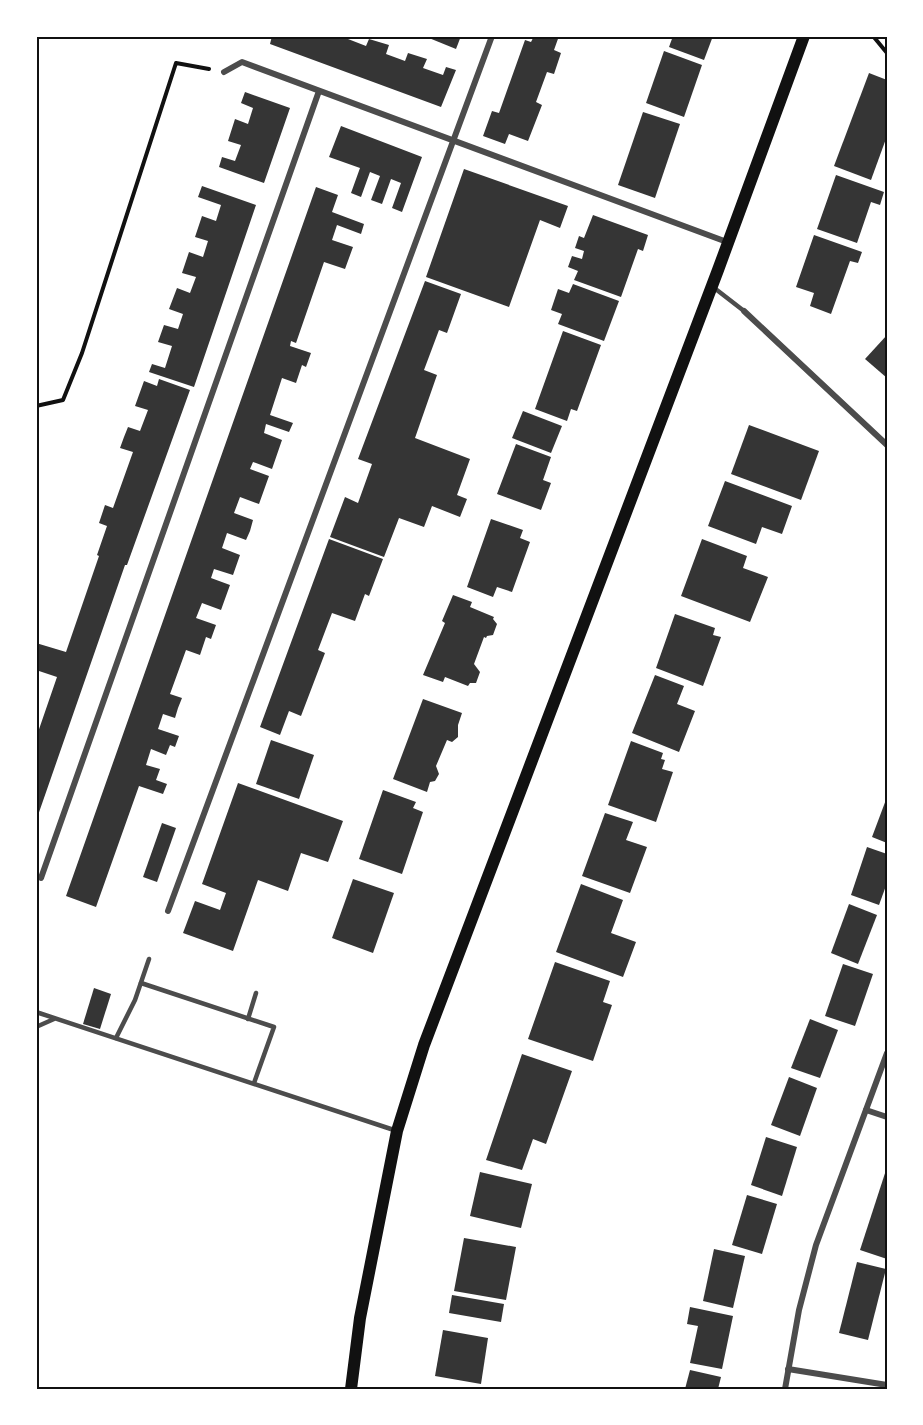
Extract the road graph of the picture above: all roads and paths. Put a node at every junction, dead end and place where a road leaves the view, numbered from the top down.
1 (492, 36) edge
2 (804, 36) edge
3 (873, 36) edge
4 (887, 53) edge
5 (224, 72) joint
6 (319, 91) junction
7 (454, 141) junction
8 (728, 242) junction
9 (712, 286) junction
10 (744, 311) joint
11 (36, 406) edge
12 (887, 445) edge
13 (41, 878) dead end
14 (168, 911) dead end
15 (148, 959) dead end
16 (141, 983) junction
17 (256, 993) dead end
18 (36, 1012) edge
19 (248, 1018) junction
20 (54, 1019) junction
21 (36, 1027) edge
22 (116, 1038) junction
23 (887, 1053) edge
24 (254, 1083) junction
25 (866, 1110) junction
26 (887, 1117) edge
27 (397, 1131) junction
28 (788, 1368) junction
29 (887, 1386) edge
30 (351, 1389) edge
31 (785, 1389) edge

1 - 7 street
2 - 8 main road
3 - 4 path
5 - 6 street
5 - 11 path
6 - 7 street
6 - 13 street
7 - 8 street
7 - 14 street
8 - 9 main road
9 - 10 lane
9 - 27 main road
10 - 12 street
15 - 16 lane
16 - 19 lane
16 - 22 lane
17 - 19 lane
18 - 20 lane
19 - 24 lane
20 - 21 lane
20 - 22 lane
22 - 24 lane
23 - 25 street
24 - 27 lane
25 - 26 street
25 - 28 street
27 - 30 main road
28 - 29 street
28 - 31 street

